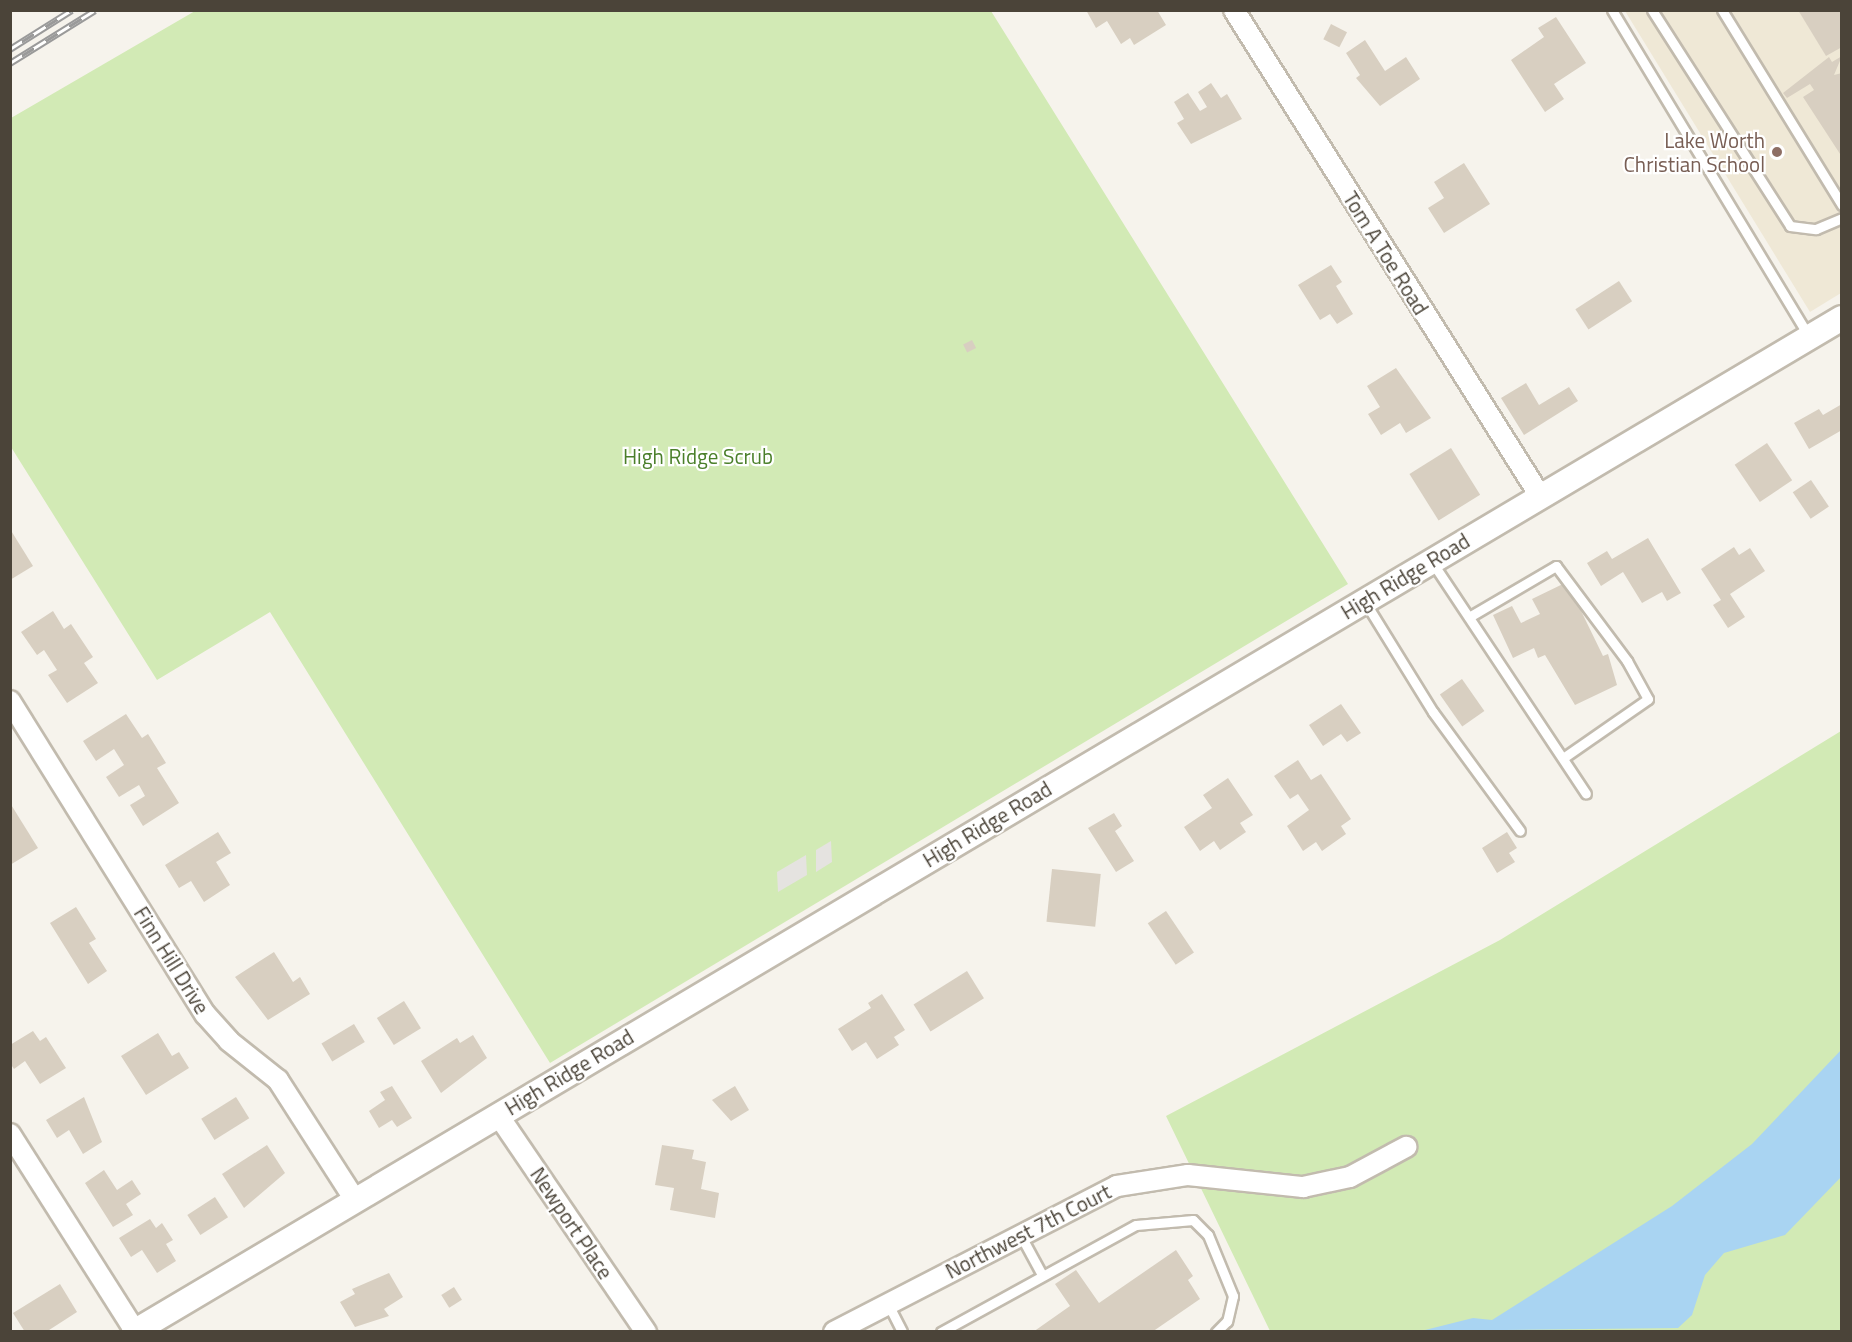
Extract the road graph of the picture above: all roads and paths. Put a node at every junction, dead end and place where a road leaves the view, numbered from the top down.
1 (1234, 10) edge
2 (1612, 10) edge
3 (1652, 10) edge
4 (1722, 10) edge
5 (1842, 205) edge
6 (1842, 219) edge
7 (1842, 318) edge
8 (1809, 337) junction
9 (1539, 496) junction
10 (1431, 560) junction
11 (1364, 600) junction
12 (1469, 617) junction
13 (10, 701) edge
14 (1563, 758) junction
15 (1586, 794) dead end
16 (1520, 831) dead end
17 (498, 1115) junction
18 (10, 1134) edge
19 (1406, 1147) dead end
20 (355, 1200) junction
21 (1020, 1234) junction
22 (1041, 1273) junction
23 (888, 1303) junction
24 (135, 1331) edge
25 (646, 1332) edge
26 (834, 1332) edge
27 (902, 1332) edge
28 (940, 1332) edge
29 (1216, 1332) edge

1 - 9 street, Tom A Toe Road
2 - 8 lane
3 - 6 lane
4 - 5 lane
7 - 8 street, High Ridge Road
8 - 9 street, High Ridge Road
9 - 10 street, High Ridge Road
10 - 11 street, High Ridge Road
10 - 12 lane
11 - 16 lane
11 - 17 street, High Ridge Road
12 - 14 lane
12 - 14 lane
13 - 20 street, Finn Hill Drive
14 - 15 lane
17 - 20 street, High Ridge Road
17 - 25 street, Newport Place
18 - 24 street
19 - 21 street, Northwest 7th Court
20 - 24 street, High Ridge Road
21 - 22 lane
21 - 23 street, Northwest 7th Court
22 - 28 lane
22 - 29 lane
23 - 26 street, Northwest 7th Court
23 - 27 lane

